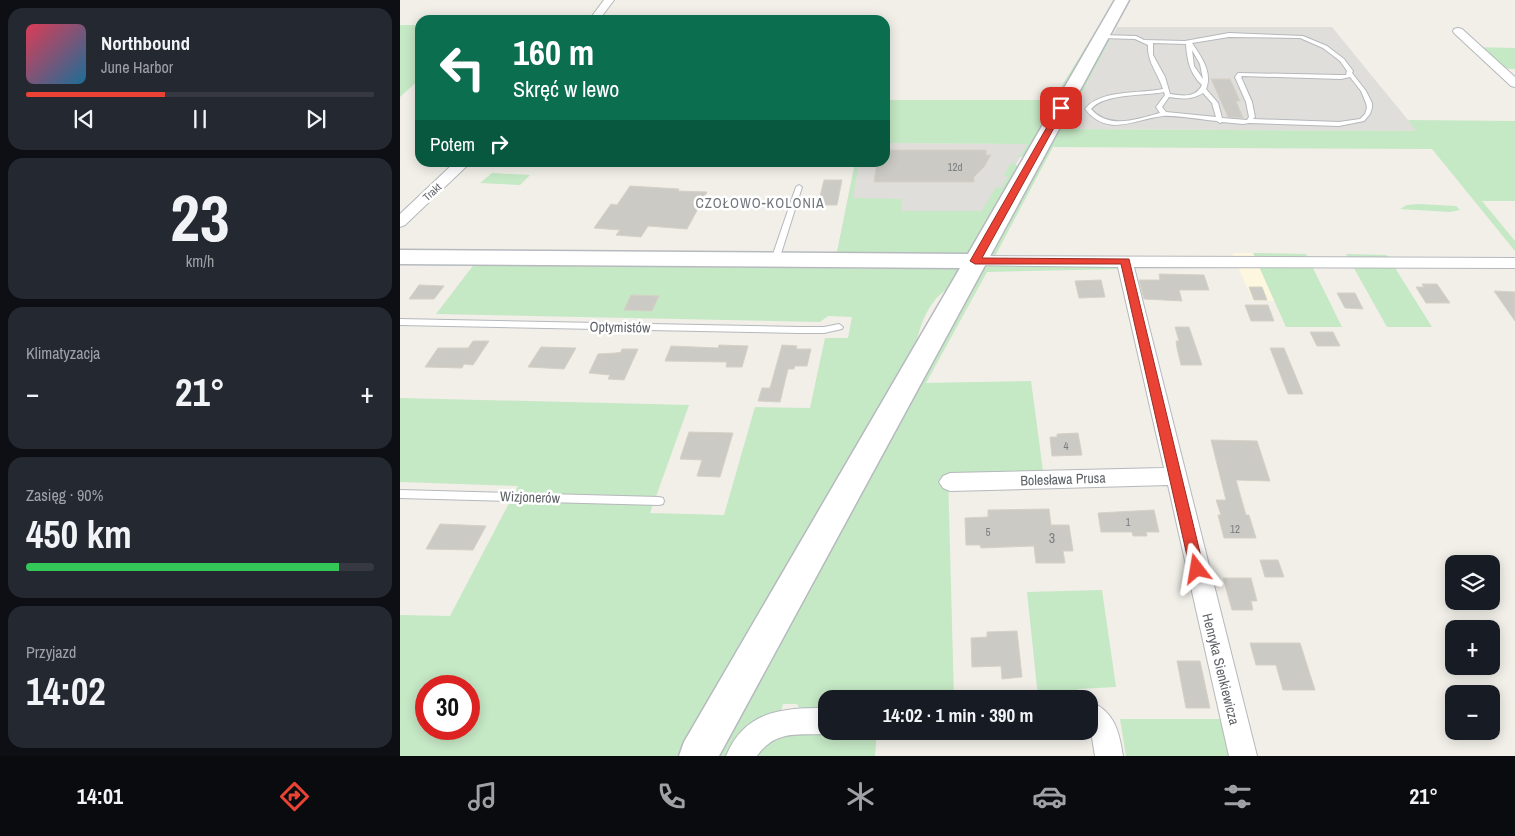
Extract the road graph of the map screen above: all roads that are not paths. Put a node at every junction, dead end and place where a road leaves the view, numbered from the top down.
1 (609, 0) edge
2 (1122, 0) edge
3 (598, 15) edge
4 (1458, 31) dead end
5 (1102, 36) junction
6 (1145, 41) junction
7 (1190, 43) junction
8 (1350, 74) junction
9 (1515, 83) edge
10 (1205, 87) junction
11 (1167, 93) junction
12 (1164, 114) junction
13 (1220, 121) junction
14 (1250, 121) junction
15 (459, 167) edge
16 (799, 187) dead end
17 (400, 222) edge
18 (400, 257) edge
19 (775, 260) junction
20 (975, 261) junction
21 (1125, 261) junction
22 (1515, 264) edge
23 (400, 322) edge
24 (839, 326) dead end
25 (1175, 476) junction
26 (950, 482) dead end
27 (400, 494) edge
28 (659, 501) dead end
29 (818, 721) edge
30 (1098, 723) edge
31 (698, 756) edge
32 (740, 756) edge
33 (1109, 756) edge
34 (1242, 756) edge

1 - 3 street
2 - 5 main road
4 - 9 street
5 - 6 lane
5 - 20 main road
6 - 7 lane
6 - 11 lane
7 - 8 lane
7 - 10 lane
7 - 10 lane
8 - 14 lane
8 - 14 lane
10 - 11 lane
10 - 13 lane
11 - 12 lane
11 - 12 lane
12 - 13 lane
13 - 14 lane
15 - 17 street, Trakt
16 - 19 lane
18 - 19 main road
19 - 20 main road
20 - 21 street
20 - 31 main road
21 - 22 street
21 - 25 street, Henryka Sienkiewicza
23 - 24 lane, Optymistów
25 - 26 street, Bolesława Prusa
25 - 34 street, Henryka Sienkiewicza
27 - 28 lane, Wizjonerów
29 - 32 street
30 - 33 street

